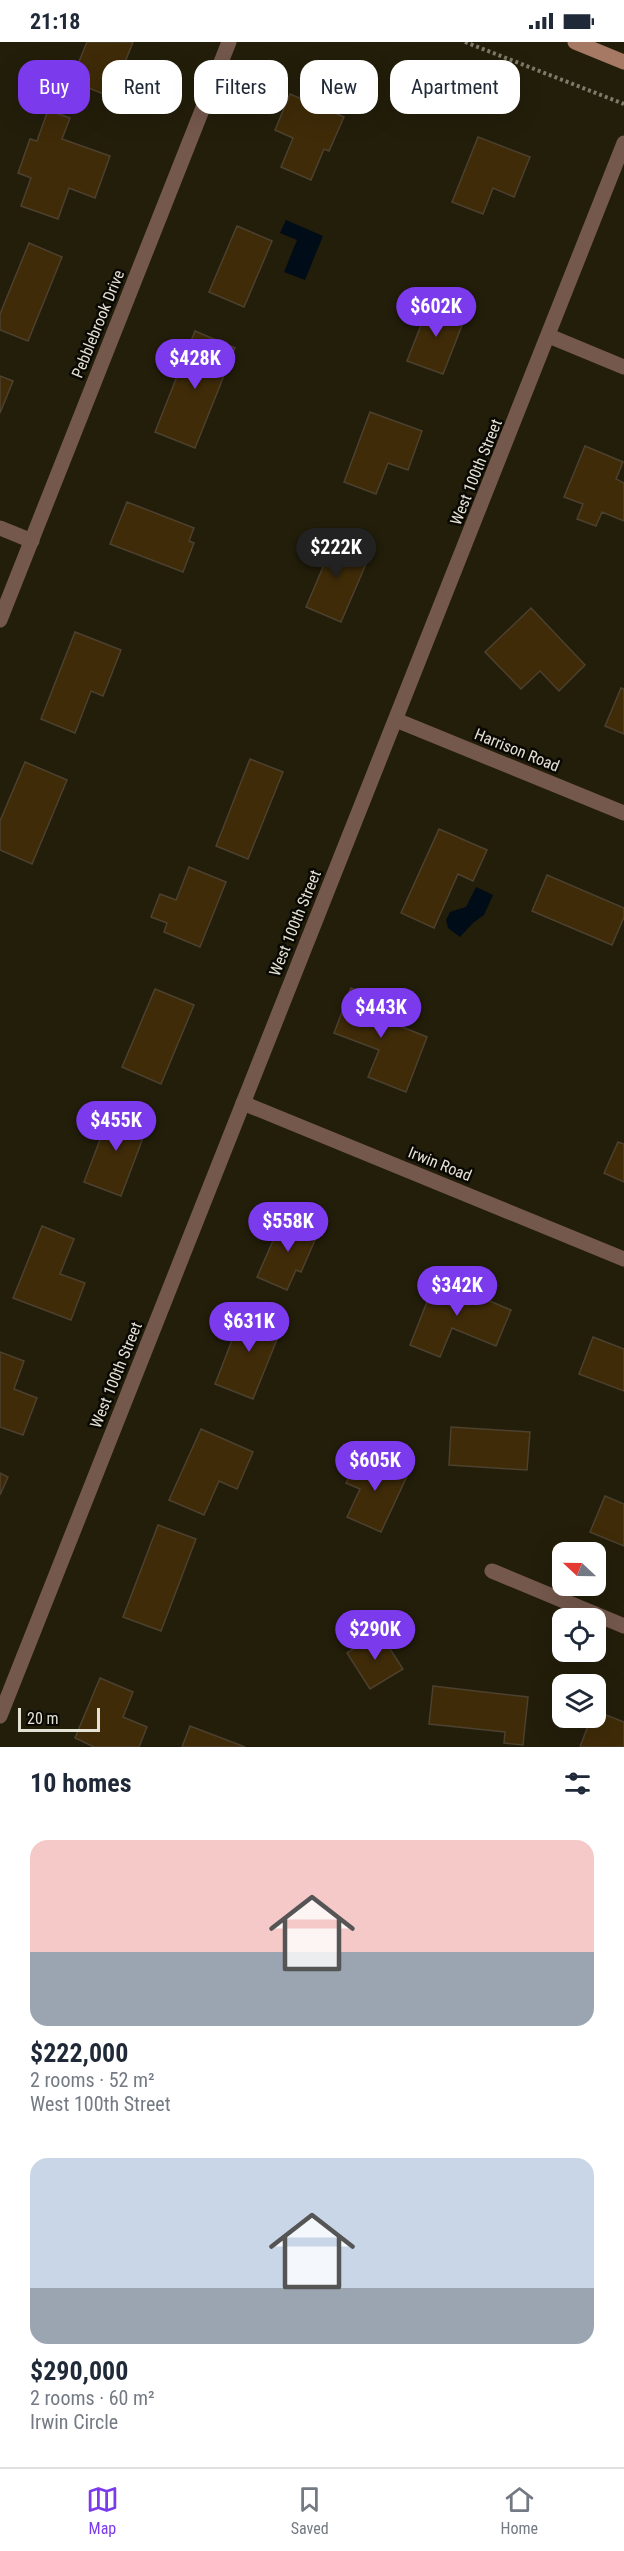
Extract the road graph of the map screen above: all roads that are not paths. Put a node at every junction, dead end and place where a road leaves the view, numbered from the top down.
1 (229, 42) edge
2 (575, 42) edge
3 (624, 62) edge
4 (624, 143) edge
5 (549, 336) junction
6 (624, 367) edge
7 (0, 528) edge
8 (32, 541) junction
9 (0, 620) edge
10 (396, 720) junction
11 (624, 813) edge
12 (243, 1103) junction
13 (624, 1259) edge
14 (492, 1571) dead end
15 (624, 1626) edge
16 (0, 1716) edge

1 - 8 street, Pebblebrook Drive
2 - 3 main road
4 - 5 street, West 100th Street
5 - 6 street
5 - 10 street, West 100th Street
7 - 8 street
8 - 9 street, Pebblebrook Drive
10 - 11 street, Harrison Road
10 - 12 street, West 100th Street
12 - 13 street, Irwin Road
12 - 16 street, West 100th Street
14 - 15 street

